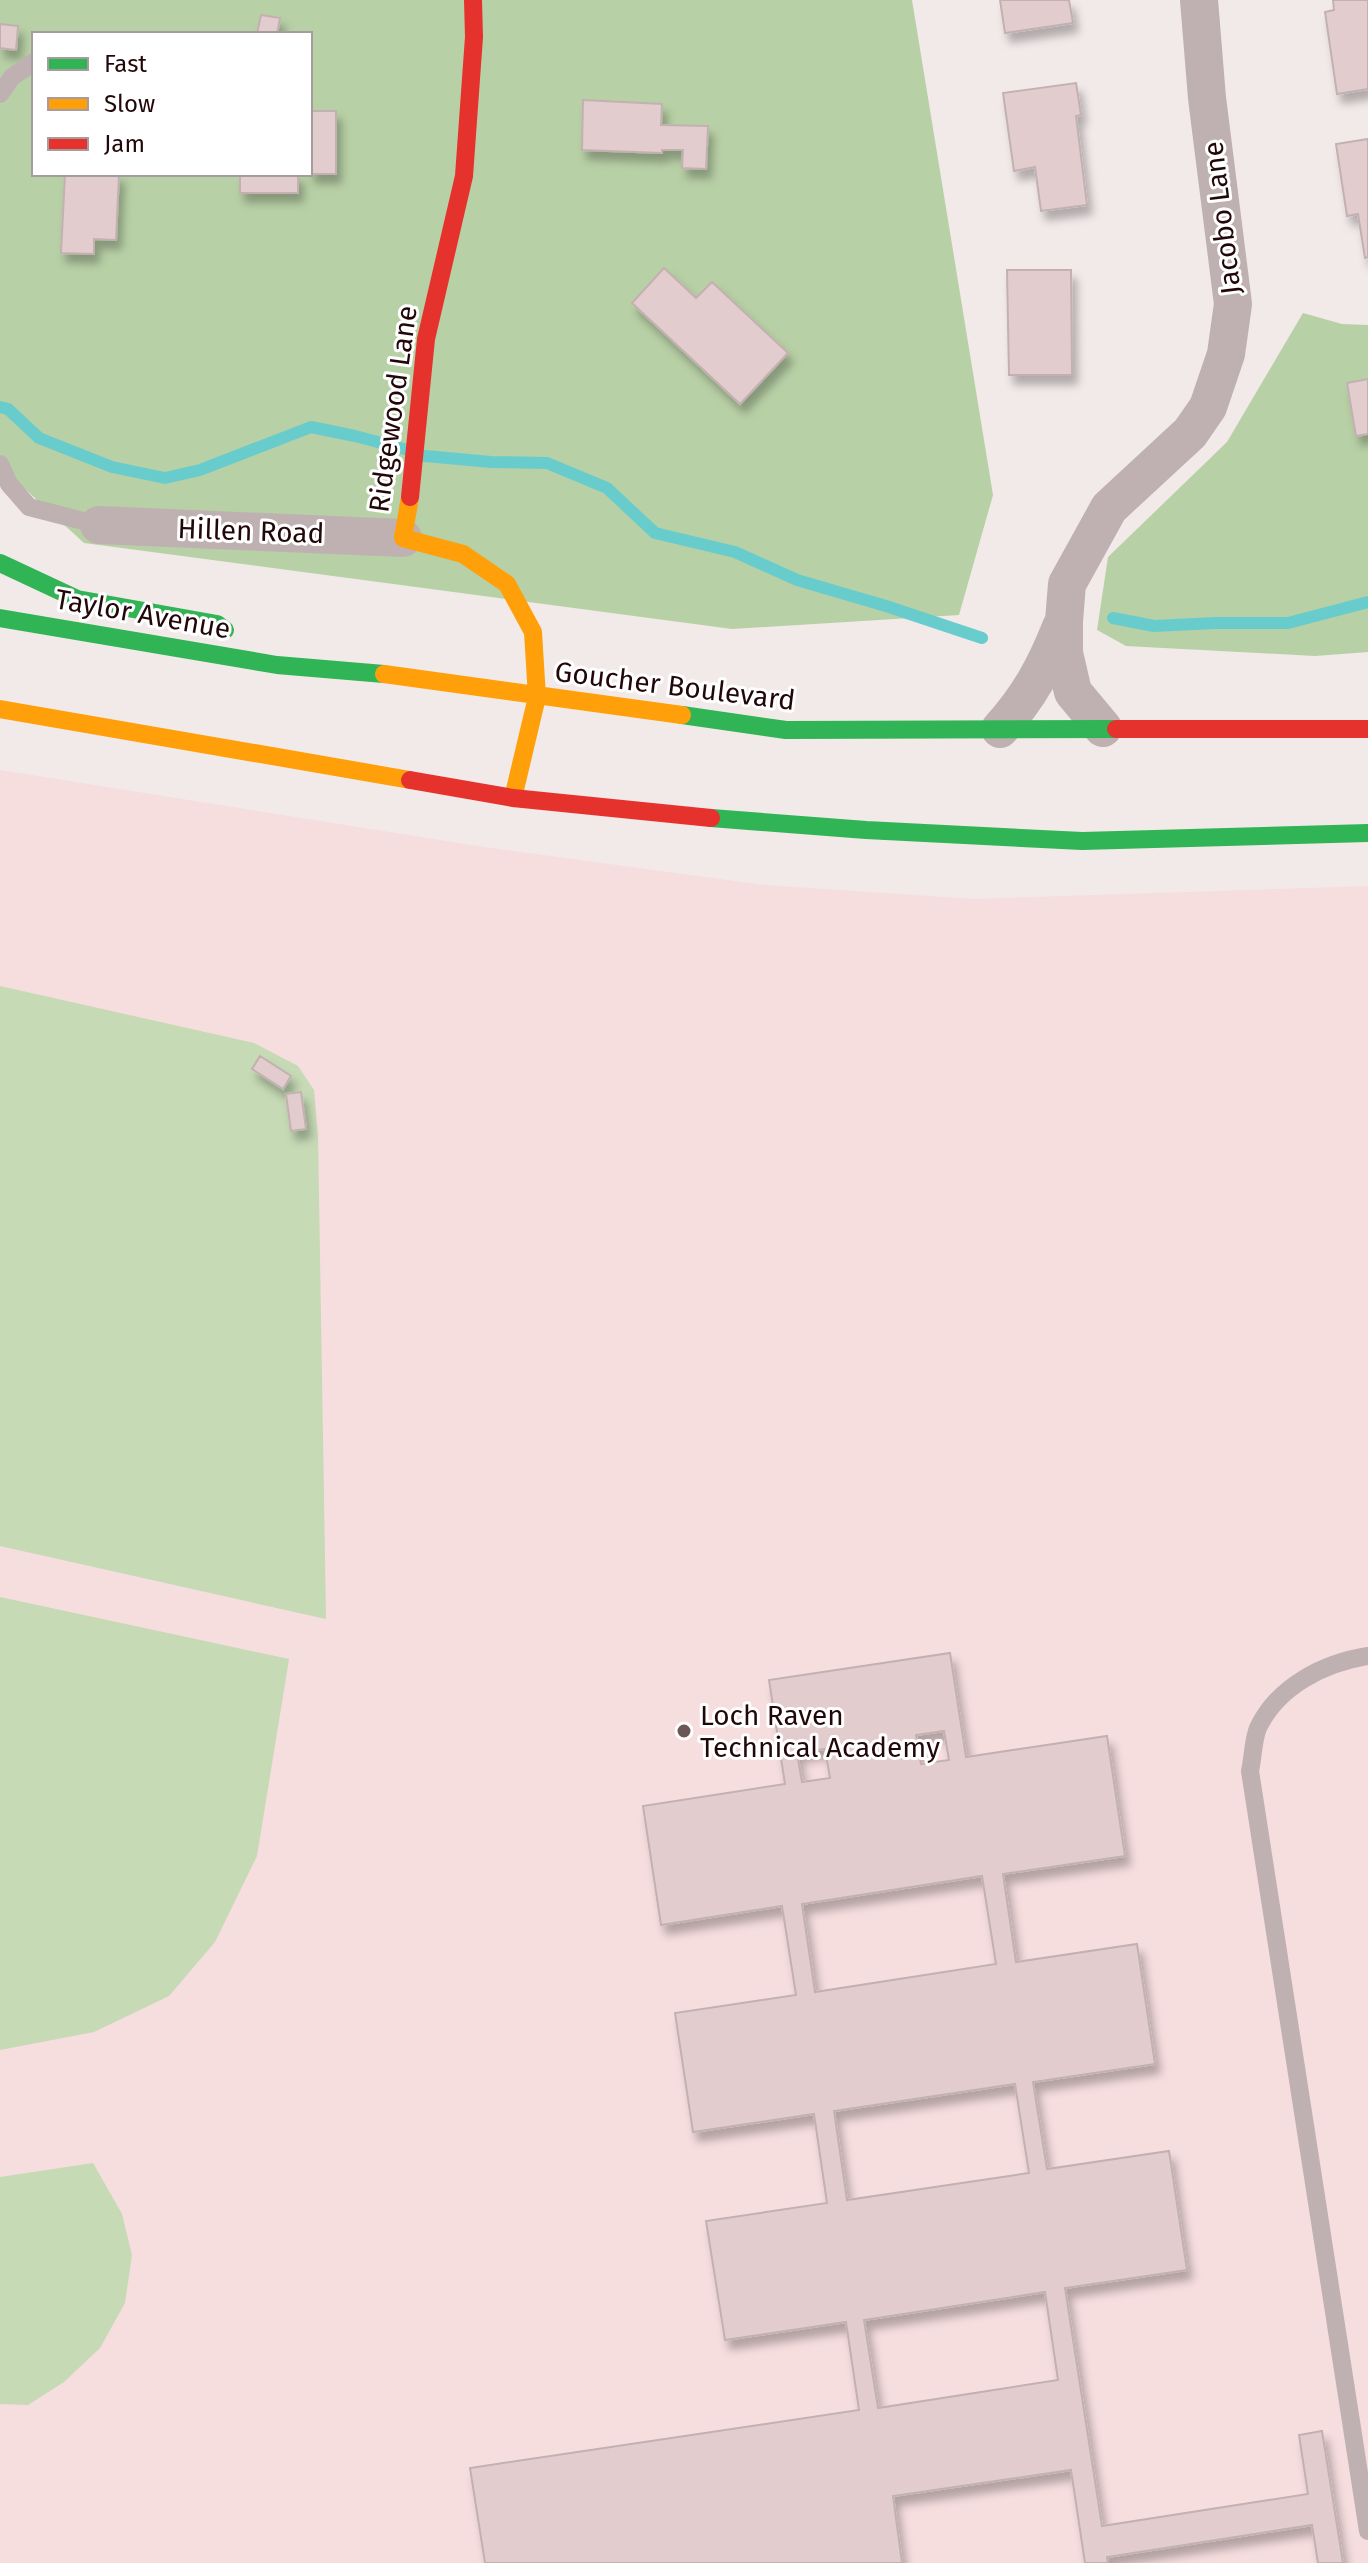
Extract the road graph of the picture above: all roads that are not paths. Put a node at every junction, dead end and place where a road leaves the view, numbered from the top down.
1 (473, 0) edge
2 (1199, 0) edge
3 (32, 63) edge
4 (0, 94) edge
5 (0, 464) edge
6 (99, 525) joint
7 (403, 538) junction
8 (0, 563) edge
9 (0, 618) edge
10 (1064, 621) junction
11 (277, 665) junction
12 (537, 697) junction
13 (0, 709) edge
14 (1103, 728) junction
15 (1000, 729) junction
16 (1368, 729) edge
17 (513, 798) junction
18 (1368, 833) edge
19 (1368, 1656) edge
20 (1368, 2531) edge

1 - 7 main road, Ridgewood Lane
2 - 10 street, Jacobo Lane
3 - 4 lane
5 - 6 lane
6 - 7 street, Hillen Road
7 - 12 main road, Ridgewood Lane
8 - 11 main road, Goucher Boulevard
9 - 11 main road, Taylor Avenue
10 - 14 street, Jacobo Lane
10 - 15 street, Jacobo Lane
11 - 12 main road, Goucher Boulevard
12 - 15 main road, Goucher Boulevard
12 - 17 main road, Ridgewood Lane
13 - 17 main road
14 - 15 main road, Goucher Boulevard
14 - 16 main road, Goucher Boulevard
17 - 18 main road
19 - 20 lane

